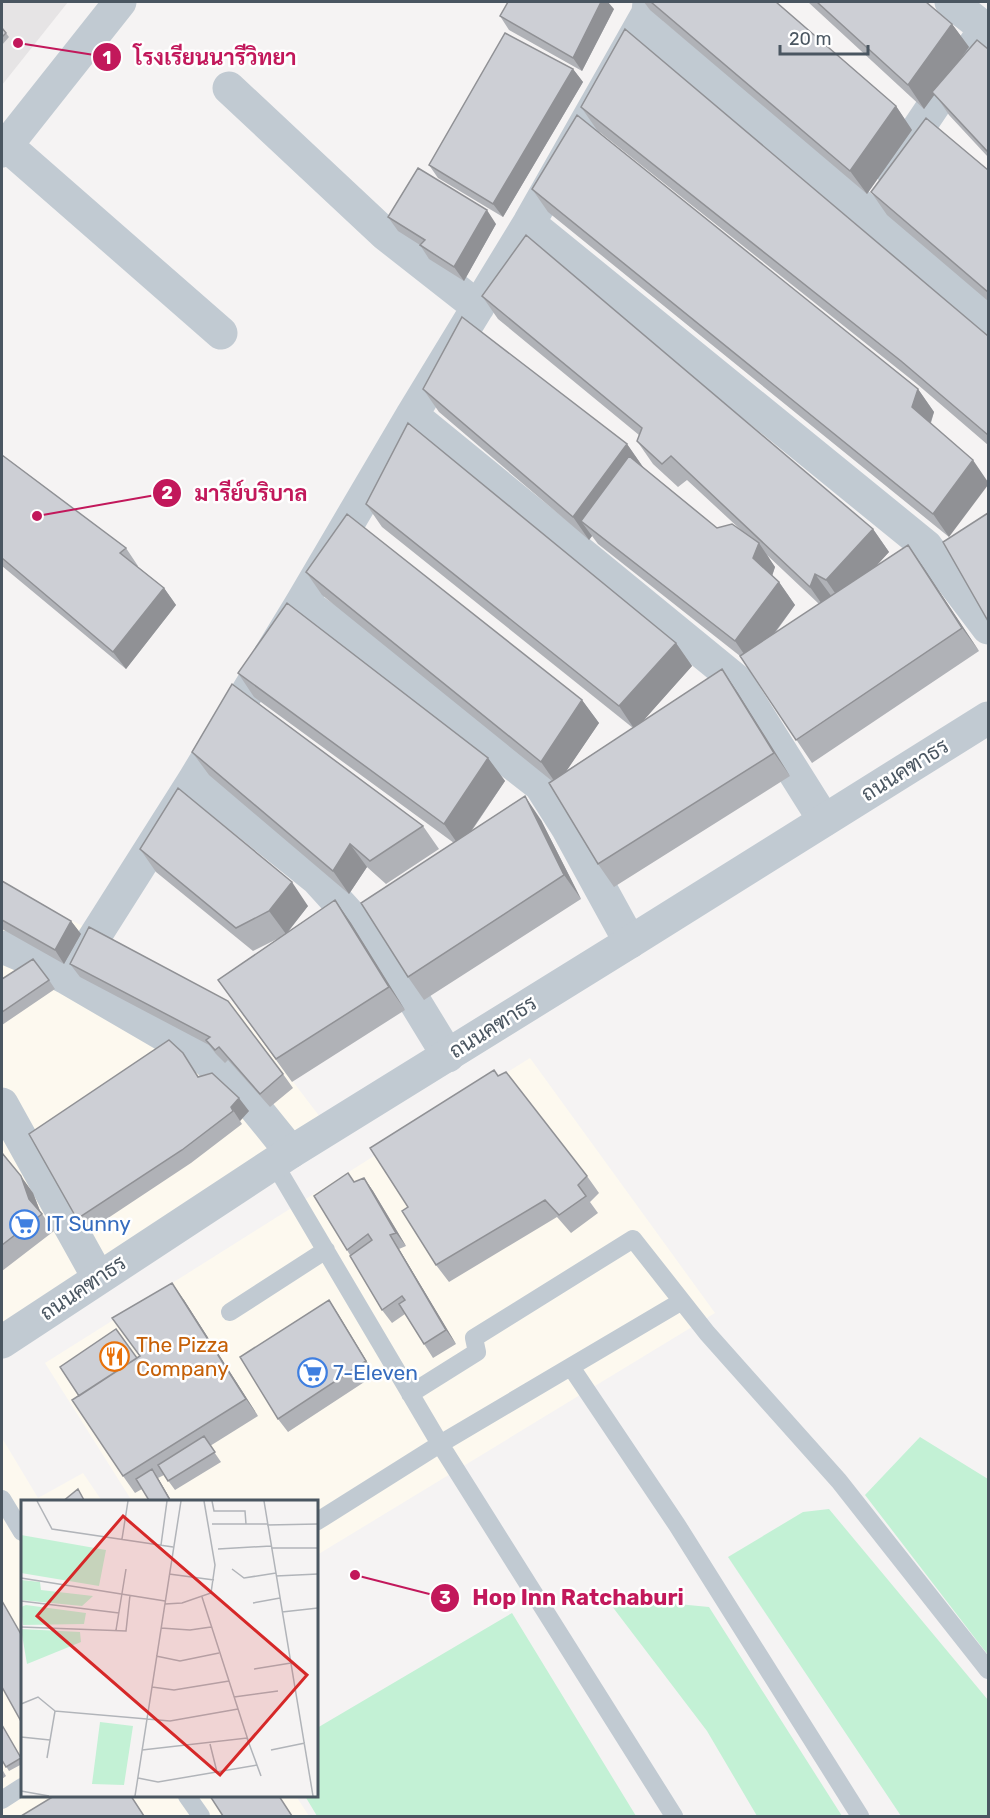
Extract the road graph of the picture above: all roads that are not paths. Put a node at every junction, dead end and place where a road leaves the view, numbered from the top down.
1 (120, 2) edge
2 (951, 2) edge
3 (649, 7) edge
4 (987, 30) edge
5 (229, 88) dead end
6 (4, 148) edge
7 (864, 209) junction
8 (529, 223) junction
9 (478, 307) junction
10 (988, 319) edge
11 (221, 333) dead end
12 (412, 415) junction
13 (302, 602) junction
14 (988, 628) edge
15 (988, 718) edge
16 (194, 780) junction
17 (824, 820) junction
18 (630, 942) junction
19 (2, 947) edge
20 (68, 979) junction
21 (448, 1056) junction
22 (2, 1104) edge
23 (283, 1157) junction
24 (326, 1250) junction
25 (98, 1277) junction
26 (682, 1301) junction
27 (230, 1312) dead end
28 (2, 1342) edge
29 (571, 1366) junction
30 (410, 1394) junction
31 (440, 1444) junction
32 (2, 1499) edge
33 (318, 1521) edge
34 (21, 1530) edge
35 (988, 1670) edge
36 (21, 1788) edge
37 (188, 1797) edge
38 (2, 1800) edge
39 (201, 1816) edge
40 (674, 1816) edge
41 (860, 1816) edge

1 - 6 street
2 - 4 street
3 - 7 street
3 - 8 street
4 - 7 street
5 - 9 street
6 - 11 street
7 - 10 street
8 - 9 street
8 - 14 street
9 - 12 street
12 - 13 street
12 - 17 street
13 - 16 street
13 - 18 street
15 - 17 street, ถนนคฑาธร
16 - 20 street
16 - 21 street
17 - 18 street, ถนนคฑาธร
18 - 21 street, ถนนคฑาธร
19 - 20 street
20 - 23 street
21 - 23 street, ถนนคฑาธร
22 - 25 street
23 - 24 lane
23 - 25 street, ถนนคฑาธร
24 - 27 lane
24 - 30 lane
25 - 28 street, ถนนคฑาธร
26 - 29 lane
26 - 30 lane
26 - 35 lane
29 - 31 lane
29 - 41 lane
30 - 31 lane
31 - 33 lane
31 - 40 lane
32 - 34 lane
36 - 38 lane
37 - 39 lane

